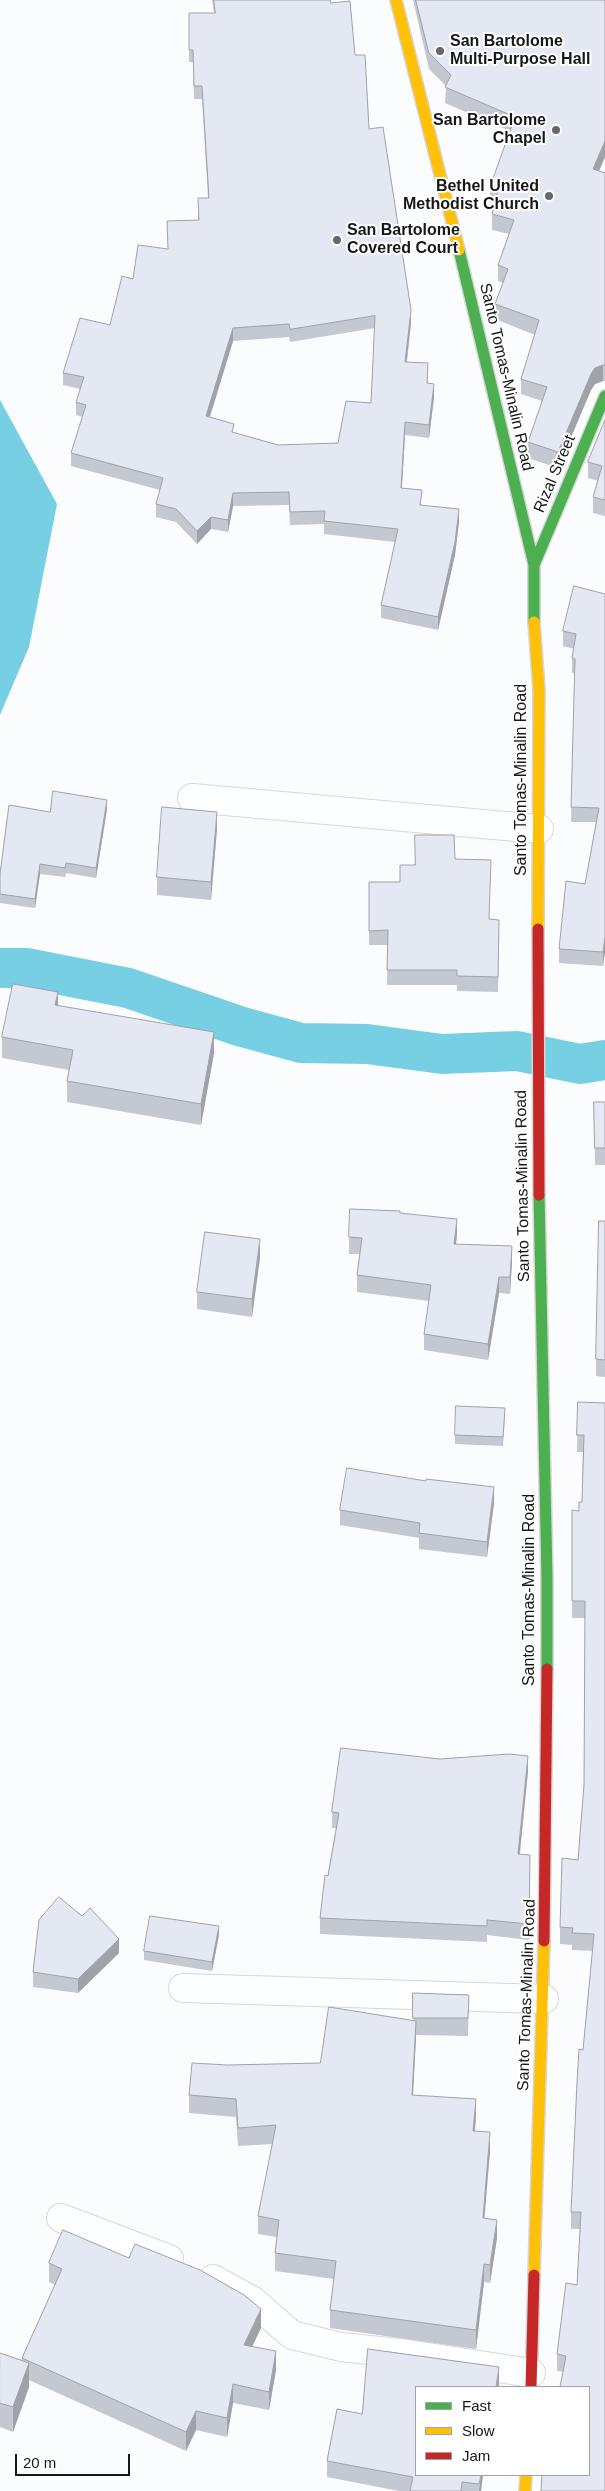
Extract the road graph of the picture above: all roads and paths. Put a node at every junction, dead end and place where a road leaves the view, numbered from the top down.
1 (396, 0) edge
2 (605, 396) edge
3 (534, 565) junction
4 (192, 798) dead end
5 (539, 829) junction
6 (183, 1988) dead end
7 (544, 1999) junction
8 (61, 2218) dead end
9 (531, 2380) edge
10 (526, 2476) edge
11 (525, 2491) edge

1 - 3 main road, Santo Tomas-Minalin Road
2 - 3 main road, Rizal Street
3 - 5 main road, Santo Tomas-Minalin Road
4 - 5 street
5 - 7 main road, Santo Tomas-Minalin Road
6 - 7 street
7 - 9 main road, Santo Tomas-Minalin Road
8 - 9 street
10 - 11 main road

